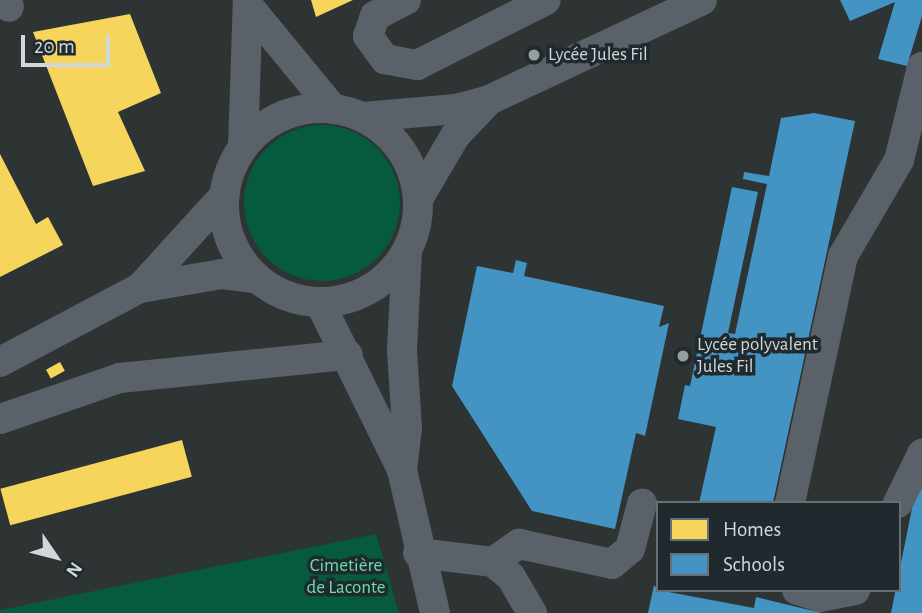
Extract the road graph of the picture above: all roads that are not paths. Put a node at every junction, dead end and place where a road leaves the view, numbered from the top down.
1 (406, 0) edge
2 (546, 0) edge
3 (702, 0) edge
4 (249, 4) edge
5 (922, 67) edge
6 (489, 100) junction
7 (333, 108) junction
8 (363, 117) junction
9 (243, 147) junction
10 (224, 195) junction
11 (418, 199) junction
12 (407, 251) junction
13 (255, 278) junction
14 (140, 288) junction
15 (320, 303) junction
16 (348, 355) junction
17 (0, 362) edge
18 (0, 419) edge
19 (922, 454) edge
20 (402, 470) junction
21 (790, 501) edge
22 (899, 501) edge
23 (642, 504) dead end
24 (418, 553) junction
25 (493, 562) junction
26 (804, 592) edge
27 (845, 592) edge
28 (435, 613) edge
29 (532, 613) edge

1 - 2 street
3 - 6 street
4 - 7 street
4 - 9 street
5 - 21 street
6 - 8 street
6 - 11 street
7 - 8 street
7 - 9 street
8 - 11 street
9 - 10 street
10 - 13 street
10 - 14 street
11 - 12 street
12 - 15 street
12 - 20 street
13 - 14 street
13 - 15 street
14 - 17 street
15 - 16 street
16 - 18 street
16 - 20 street
19 - 22 street
20 - 24 street
23 - 25 street
24 - 25 street
24 - 28 street
25 - 29 street
26 - 27 street

